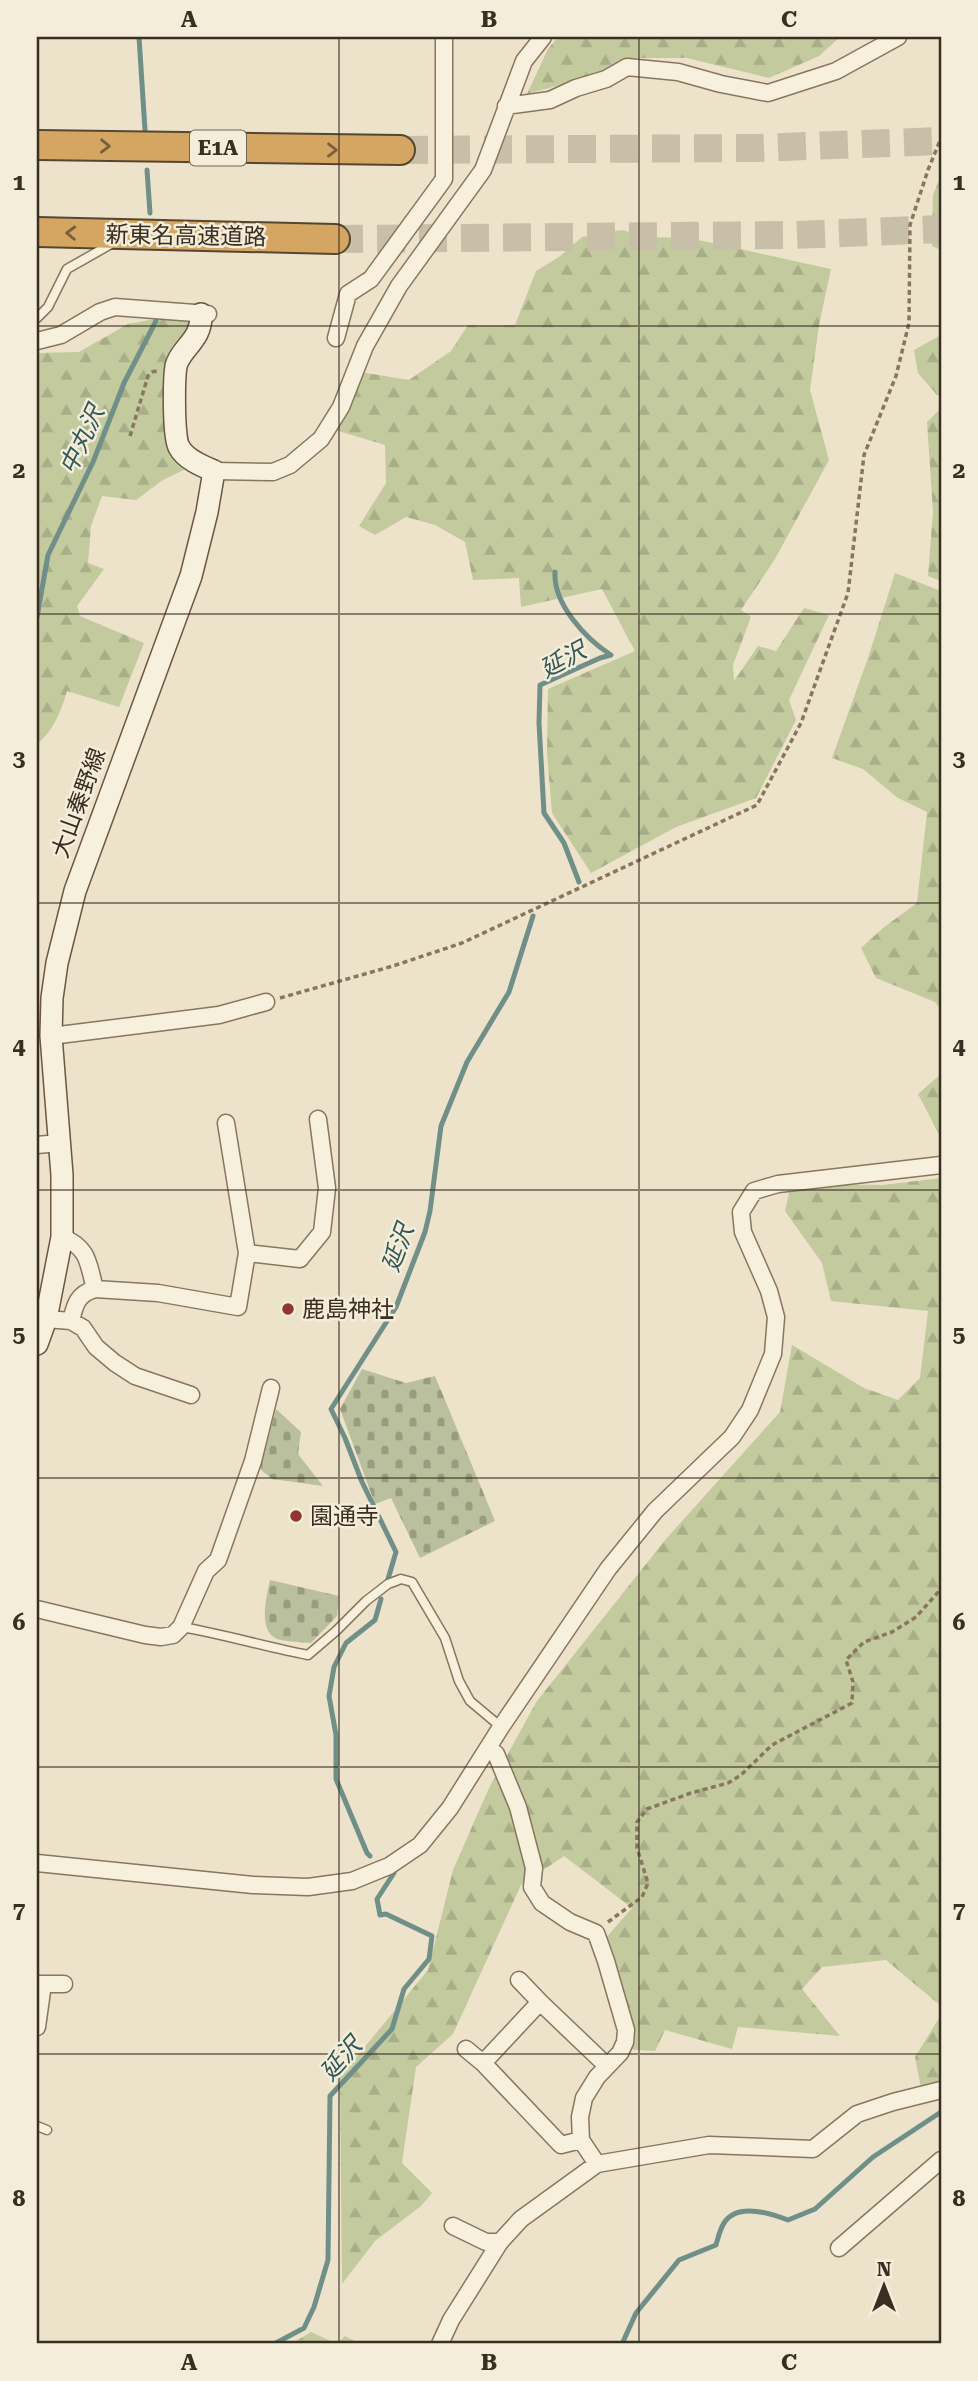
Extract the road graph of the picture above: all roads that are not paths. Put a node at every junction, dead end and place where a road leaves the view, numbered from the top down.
1 (444, 37) edge
2 (544, 37) edge
3 (898, 37) edge
4 (506, 106) junction
5 (37, 145) edge
6 (400, 149) tunnel mouth
7 (37, 232) edge
8 (127, 235) junction
9 (335, 239) tunnel mouth
10 (204, 314) joint
11 (37, 317) edge
12 (336, 338) dead end
13 (37, 341) edge
14 (214, 471) junction
15 (266, 1002) road end
16 (51, 1036) junction
17 (318, 1119) dead end
18 (226, 1123) dead end
19 (59, 1143) junction
20 (37, 1145) edge
21 (941, 1165) edge
22 (62, 1237) junction
23 (247, 1253) junction
24 (94, 1289) junction
25 (46, 1319) junction
26 (71, 1321) junction
27 (37, 1344) edge
28 (271, 1388) dead end
29 (191, 1395) dead end
30 (37, 1609) edge
31 (181, 1627) junction
32 (501, 1727) junction
33 (488, 1748) junction
34 (37, 1863) edge
35 (519, 1980) dead end
36 (40, 1984) edge
37 (64, 1984) dead end
38 (540, 2002) junction
39 (37, 2027) edge
40 (466, 2049) dead end
41 (482, 2063) junction
42 (607, 2066) junction
43 (941, 2090) edge
44 (37, 2126) edge
45 (47, 2130) dead end
46 (581, 2140) junction
47 (941, 2160) edge
48 (597, 2164) junction
49 (453, 2226) dead end
50 (500, 2242) junction
51 (839, 2248) dead end
52 (440, 2344) edge

1 - 12 street
2 - 4 street
3 - 4 street
4 - 14 street
5 -> 6 highway, E1A
8 -> 7 highway, 新東名高速道路
8 - 9 highway, 新東名高速道路
8 - 11 lane
10 - 13 street
10 - 14 main road
14 - 16 main road, 大山秦野線
15 - 16 street
16 - 19 main road, 大山秦野線
17 - 23 street
18 - 23 street
19 - 20 street
19 - 22 main road, 大山秦野線
21 - 32 street
22 - 24 street
22 - 25 main road, 大山秦野線
23 - 24 street
24 - 26 street
25 - 26 street
25 - 27 main road, 大山秦野線
26 - 29 street
28 - 31 street
30 - 31 street
31 - 32 lane
32 - 33 street
33 - 34 street
33 - 42 street
35 - 38 street
36 - 37 street
36 - 39 street
38 - 41 street
38 - 42 street
40 - 41 street
41 - 46 street
42 - 46 street
43 - 48 street
44 - 45 lane
46 - 48 street
47 - 51 street
48 - 50 street
49 - 50 street
50 - 52 street

